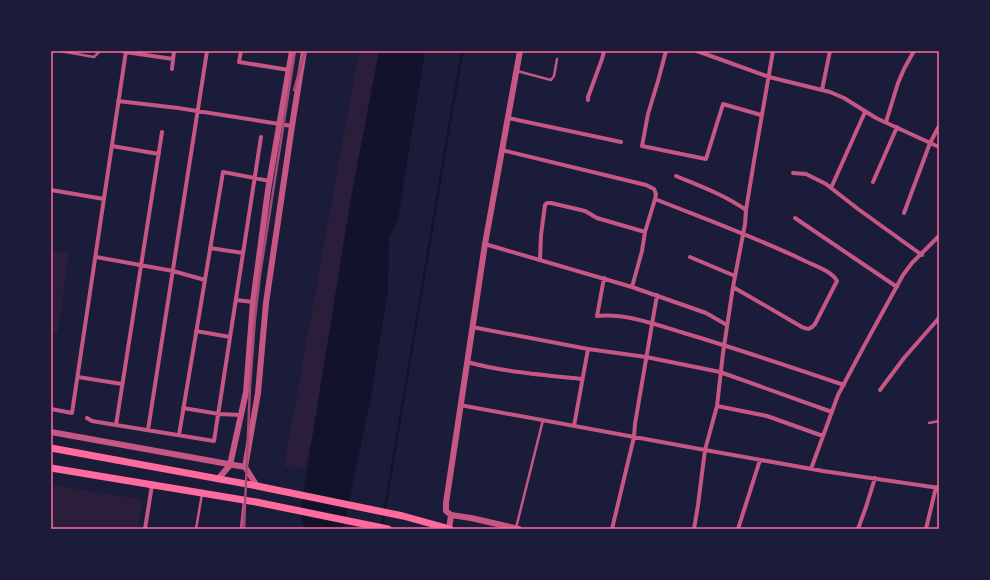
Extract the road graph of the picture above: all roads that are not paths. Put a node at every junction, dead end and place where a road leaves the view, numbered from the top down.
1 (60, 51) edge
2 (100, 51) edge
3 (174, 51) edge
4 (207, 51) edge
5 (241, 51) edge
6 (292, 51) edge
7 (304, 51) edge
8 (520, 51) edge
9 (604, 51) edge
10 (666, 51) edge
11 (697, 51) edge
12 (773, 51) edge
13 (830, 51) edge
14 (914, 51) edge
15 (126, 52) edge
16 (173, 59) junction
17 (557, 60) dead end
18 (172, 69) dead end
19 (289, 70) junction
20 (516, 70) junction
21 (769, 77) junction
22 (822, 90) junction
23 (588, 100) dead end
24 (118, 101) junction
25 (198, 112) junction
26 (865, 112) junction
27 (761, 115) junction
28 (508, 118) junction
29 (886, 122) junction
30 (280, 124) junction
31 (292, 126) junction
32 (939, 126) edge
33 (897, 127) junction
34 (162, 132) dead end
35 (261, 137) dead end
36 (620, 142) dead end
37 (930, 143) junction
38 (112, 146) junction
39 (939, 147) edge
40 (502, 150) junction
41 (159, 154) junction
42 (792, 173) dead end
43 (676, 176) dead end
44 (255, 178) junction
45 (270, 181) junction
46 (873, 182) dead end
47 (831, 188) junction
48 (51, 190) edge
49 (104, 199) junction
50 (656, 199) junction
51 (746, 210) junction
52 (904, 213) dead end
53 (795, 218) dead end
54 (645, 232) junction
55 (743, 234) junction
56 (939, 236) edge
57 (485, 244) junction
58 (210, 248) junction
59 (243, 253) junction
60 (922, 255) junction
61 (96, 257) junction
62 (690, 257) dead end
63 (540, 260) junction
64 (141, 265) junction
65 (173, 271) junction
66 (735, 276) junction
67 (604, 278) junction
68 (205, 280) junction
69 (632, 286) junction
70 (897, 286) junction
71 (733, 287) junction
72 (657, 295) junction
73 (236, 300) junction
74 (253, 302) junction
75 (939, 318) edge
76 (652, 323) junction
77 (727, 325) junction
78 (472, 327) junction
79 (196, 331) junction
80 (230, 337) junction
81 (724, 345) junction
82 (588, 349) junction
83 (646, 357) junction
84 (467, 362) junction
85 (720, 372) junction
86 (78, 377) junction
87 (582, 379) junction
88 (122, 384) junction
89 (844, 385) junction
90 (880, 390) dead end
91 (460, 405) junction
92 (717, 406) junction
93 (184, 408) junction
94 (51, 409) edge
95 (832, 412) junction
96 (218, 414) junction
97 (241, 415) junction
98 (87, 418) dead end
99 (543, 420) junction
100 (939, 421) edge
101 (929, 423) dead end
102 (116, 425) junction
103 (574, 426) junction
104 (148, 430) junction
105 (51, 432) edge
106 (179, 435) junction
107 (823, 436) junction
108 (634, 437) junction
109 (51, 448) edge
110 (705, 450) junction
111 (760, 460) junction
112 (230, 465) junction
113 (245, 467) junction
114 (51, 468) edge
115 (812, 469) junction
116 (875, 478) junction
117 (218, 479) junction
118 (152, 485) junction
119 (257, 486) junction
120 (938, 488) edge
121 (202, 494) junction
122 (244, 500) junction
123 (451, 515) junction
124 (145, 529) edge
125 (196, 529) edge
126 (241, 529) edge
127 (388, 529) edge
128 (450, 529) edge
129 (517, 529) edge
130 (612, 529) edge
131 (694, 529) edge
132 (738, 529) edge
133 (858, 529) edge
134 (926, 529) edge

1 - 2 lane
3 - 16 street
4 - 25 street
5 - 19 street
6 - 19 street
7 - 31 street
8 - 20 street
9 - 23 street
10 - 27 street
11 - 21 street
12 - 21 street
13 - 22 street
14 - 29 street
15 - 16 street
15 - 24 street
16 - 18 street
17 - 20 lane
19 - 30 street
20 - 28 street
21 - 22 street
21 - 27 street
22 - 26 street
24 - 25 street
24 - 38 street
25 - 30 street
25 - 65 street
26 - 29 street
26 - 47 street
27 - 51 street
28 - 36 street
28 - 40 street
29 - 33 street
30 - 31 street
30 - 45 street
31 - 113 street
32 - 37 street
33 - 37 street
33 - 46 street
34 - 41 street
35 - 44 street
37 - 39 street
37 - 52 street
38 - 41 street
38 - 49 street
40 - 50 street
40 - 57 street
41 - 64 street
42 - 47 street
43 - 51 street
44 - 45 street
44 - 58 street
44 - 59 street
45 - 74 street
47 - 60 street
48 - 49 street
49 - 61 street
50 - 54 street
50 - 55 street
51 - 55 street
53 - 70 street
54 - 63 street
54 - 69 street
55 - 66 street
55 - 71 street
56 - 60 street
57 - 63 street
57 - 78 street
58 - 59 street
58 - 68 street
59 - 73 street
60 - 70 street
61 - 64 street
61 - 86 street
62 - 66 street
63 - 67 street
64 - 65 street
64 - 88 street
65 - 68 street
65 - 104 street
66 - 71 street
67 - 69 street
67 - 76 street
68 - 79 street
69 - 72 street
70 - 89 street
71 - 77 street
72 - 76 street
72 - 77 street
73 - 74 street
73 - 80 street
74 - 97 street
75 - 90 street
76 - 81 street
76 - 83 street
77 - 81 street
78 - 82 street
78 - 84 street
79 - 80 street
79 - 93 street
80 - 96 street
81 - 85 street
81 - 89 street
82 - 83 street
82 - 87 street
83 - 85 street
83 - 108 street
84 - 87 street
84 - 91 street
85 - 92 street
85 - 95 street
86 - 88 street
86 - 94 street
87 - 103 street
88 - 102 street
89 - 95 street
91 - 99 street
91 - 123 street
92 - 107 street
92 - 110 street
93 - 96 street
93 - 106 street
95 - 107 street
96 - 97 street
96 - 106 street
97 - 112 street
98 - 102 street
99 - 103 street
99 - 129 lane
100 - 101 lane
102 - 104 street
103 - 108 street
104 - 106 street
105 - 112 street
107 - 115 street
108 - 110 street
108 - 130 street
109 - 117 main road
110 - 111 street
110 - 131 street
111 - 115 street
111 - 132 street
112 - 113 street
112 - 117 street
113 - 119 street
114 - 118 main road
115 - 116 street
116 - 120 street
116 - 133 street
117 - 119 main road
118 - 121 main road
118 - 124 street
119 - 128 main road
120 - 134 street
121 - 122 main road
121 - 125 lane
122 - 126 lane
122 - 127 main road
123 - 128 street
123 - 129 street

